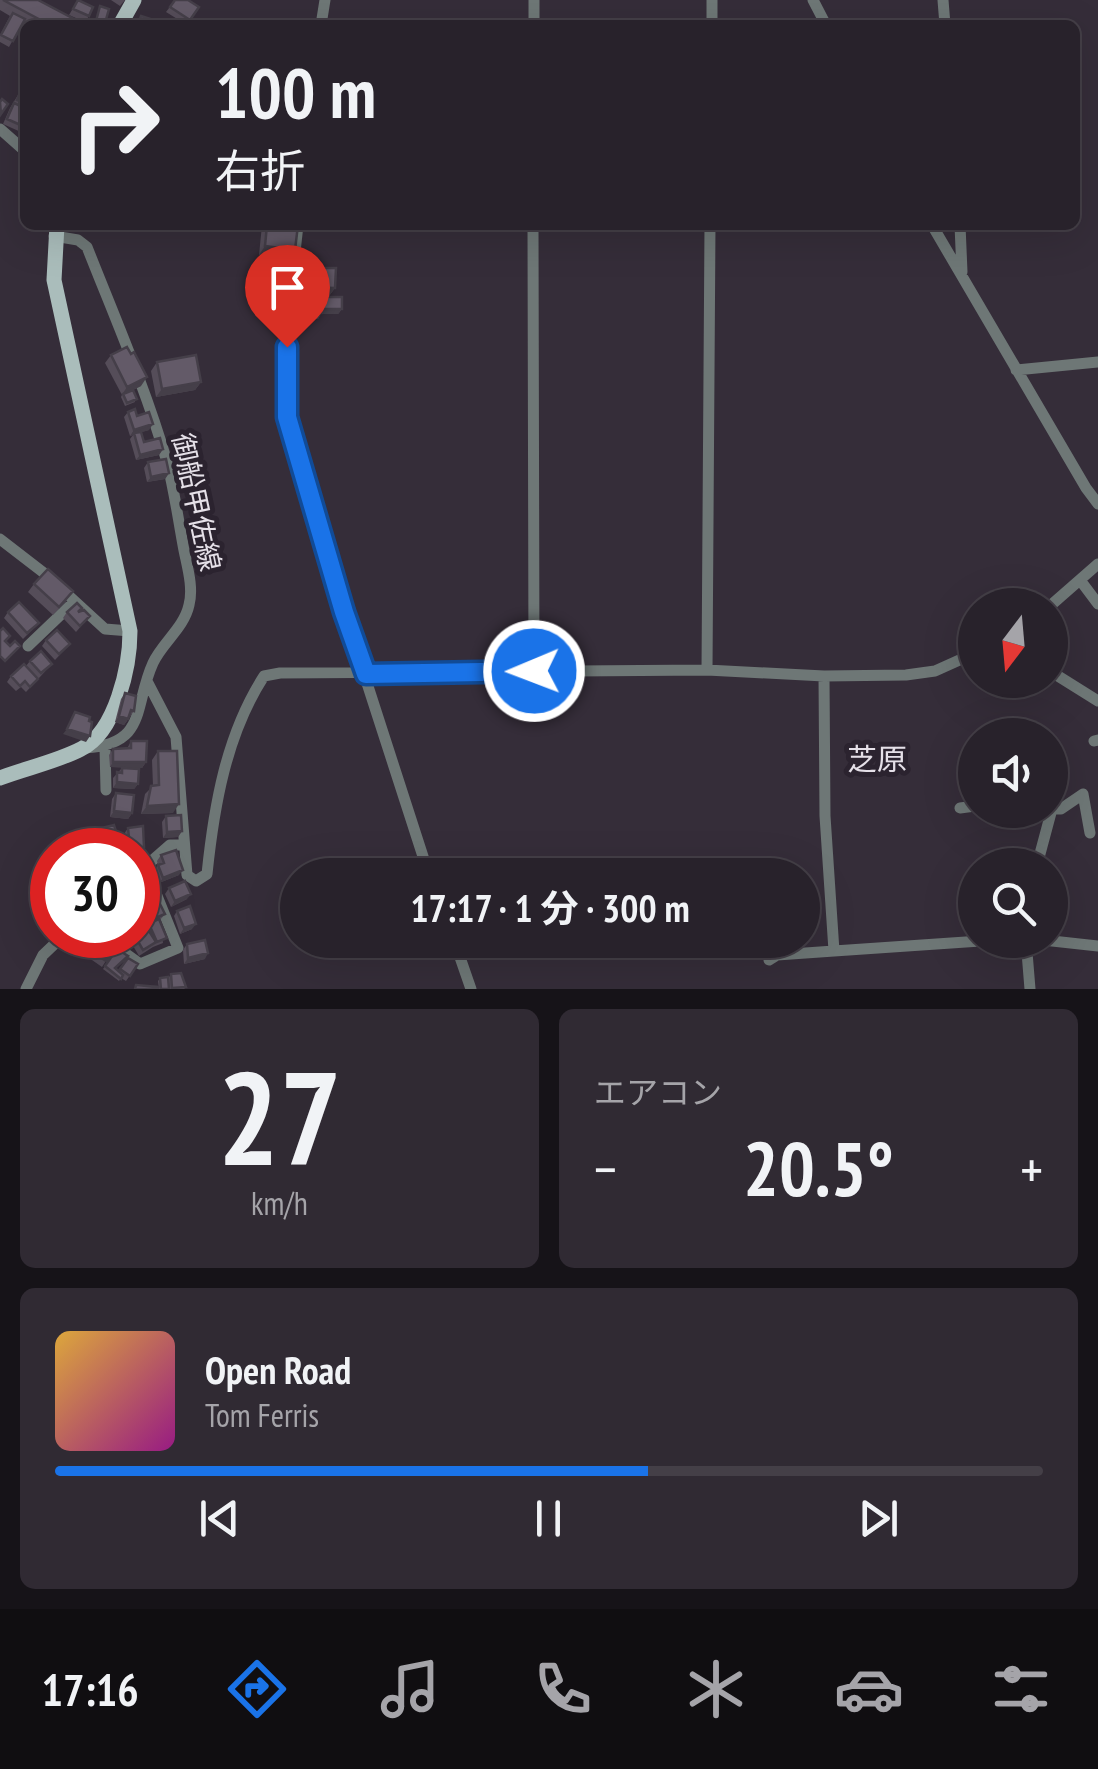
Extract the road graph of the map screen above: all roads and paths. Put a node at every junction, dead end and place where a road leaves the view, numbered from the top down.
1 (0, 129) edge
2 (20, 147) edge
3 (56, 230) edge
4 (298, 230) edge
5 (532, 230) edge
6 (710, 230) edge
7 (935, 230) edge
8 (960, 230) edge
9 (962, 276) junction
10 (1098, 362) edge
11 (1016, 370) junction
12 (1098, 504) edge
13 (0, 540) edge
14 (1098, 564) edge
15 (1080, 580) junction
16 (1068, 590) edge
17 (74, 602) junction
18 (1098, 604) edge
19 (130, 631) junction
20 (28, 646) dead end
21 (958, 661) edge
22 (707, 670) junction
23 (534, 671) junction
24 (366, 674) junction
25 (824, 676) junction
26 (125, 679) junction
27 (1068, 682) edge
28 (147, 685) junction
29 (1098, 701) edge
30 (104, 747) junction
31 (85, 748) junction
32 (0, 778) edge
33 (106, 790) dead end
34 (1068, 804) edge
35 (1090, 833) dead end
36 (183, 845) junction
37 (160, 854) edge
38 (425, 858) edge
39 (160, 908) edge
40 (958, 943) edge
41 (1068, 943) edge
42 (1098, 946) edge
43 (834, 951) junction
44 (820, 953) edge
45 (160, 956) edge
46 (42, 958) edge
47 (132, 958) edge
48 (154, 958) edge
49 (460, 958) edge
50 (1027, 958) edge
51 (26, 989) edge
52 (471, 989) edge
53 (1030, 989) edge

1 - 2 street
3 - 19 main road
3 - 28 street, 御船甲佐線
4 - 24 street
5 - 23 street
6 - 22 street
7 - 9 street
8 - 9 street
9 - 11 street
10 - 11 street
11 - 12 street
13 - 17 street
14 - 15 street
15 - 16 street
15 - 18 street
17 - 19 street
17 - 20 street
19 - 26 main road
21 - 25 street
22 - 23 street
22 - 25 street
23 - 24 street
24 - 36 street
24 - 38 street
25 - 43 street
26 - 28 street
26 - 31 main road
27 - 29 street
28 - 30 street, 御船甲佐線
28 - 36 street
30 - 31 street
30 - 33 street
31 - 32 main road
34 - 35 street
36 - 37 street
39 - 45 street
40 - 43 street
41 - 42 street
43 - 44 street
46 - 51 street
47 - 48 street
49 - 52 street
50 - 53 street

